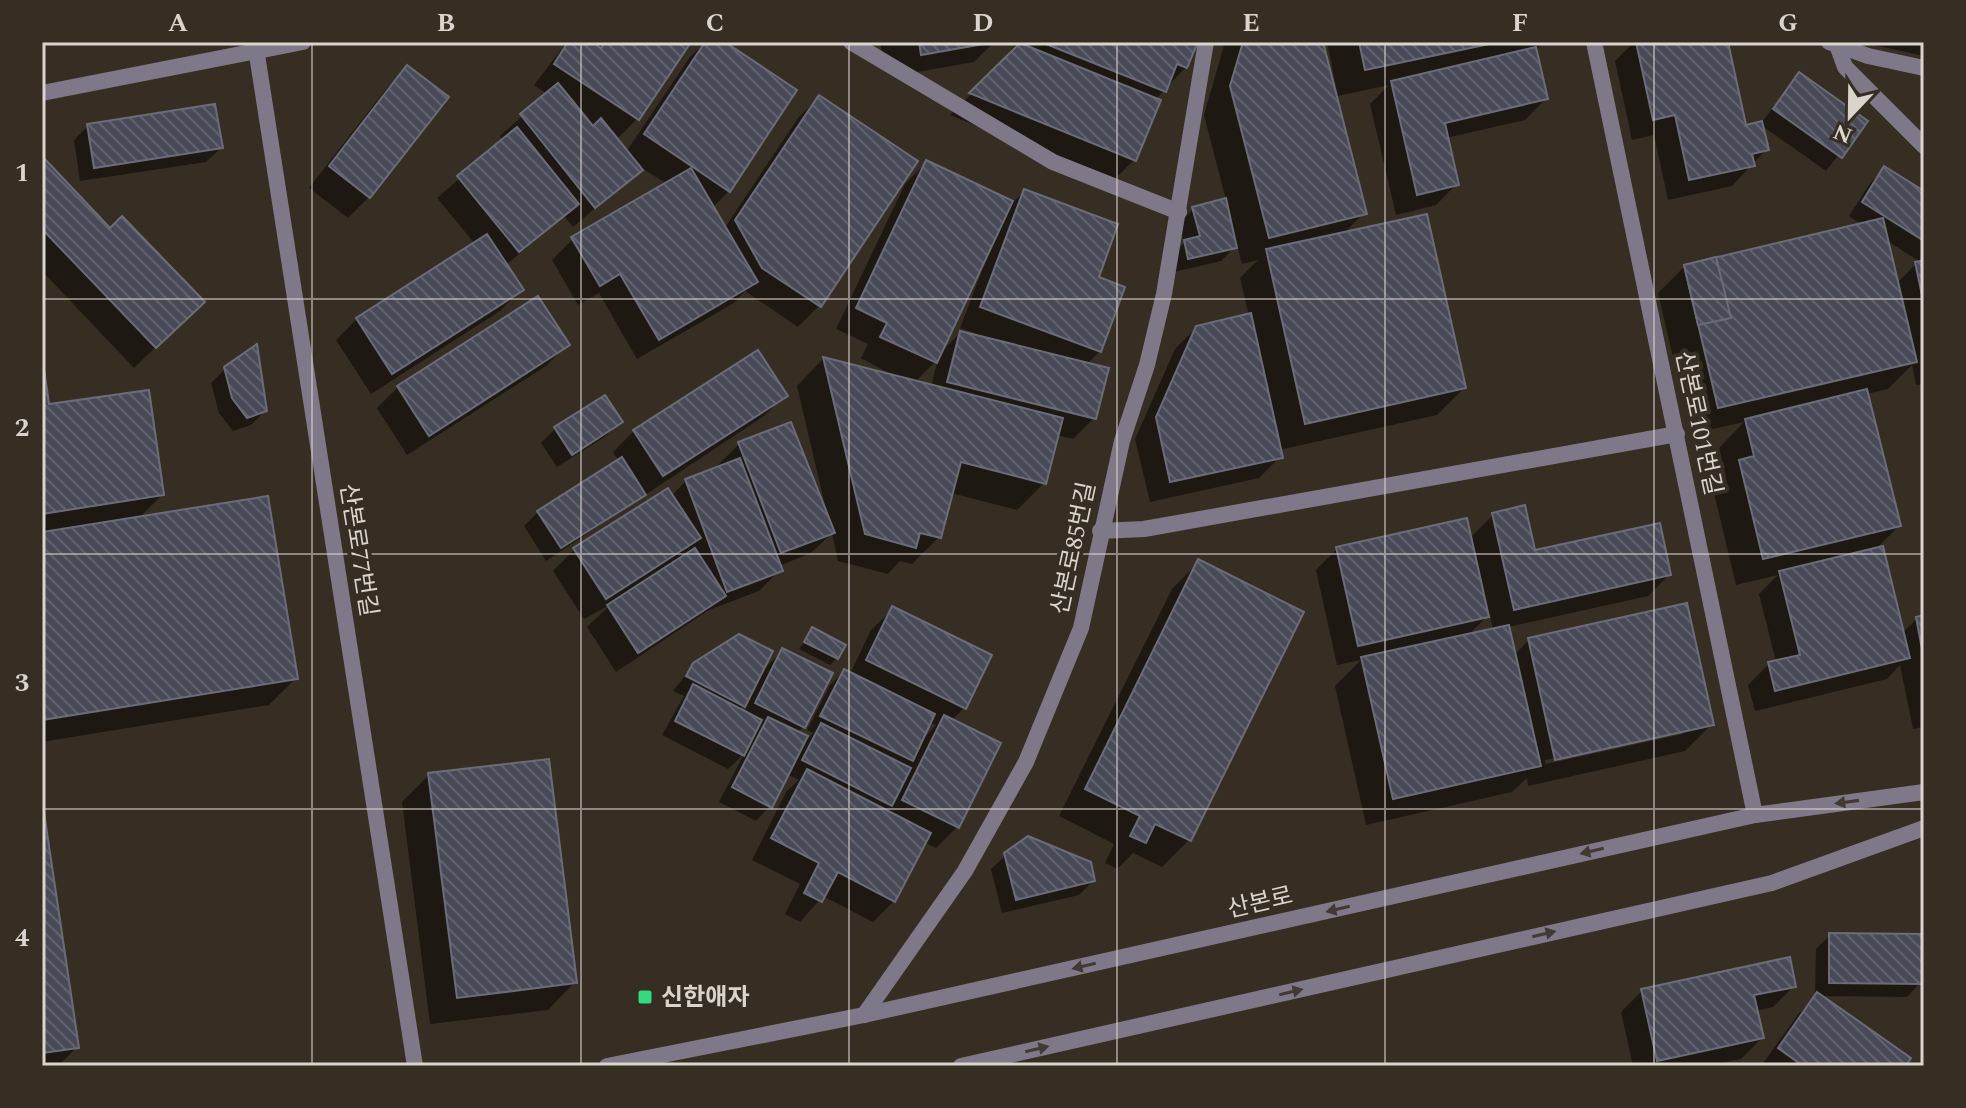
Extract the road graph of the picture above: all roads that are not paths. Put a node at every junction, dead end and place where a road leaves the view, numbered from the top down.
1 (303, 42) edge
2 (851, 42) edge
3 (1206, 42) edge
4 (1594, 42) edge
5 (1833, 44) edge
6 (256, 46) edge
7 (1924, 68) edge
8 (42, 93) edge
9 (1924, 146) edge
10 (1179, 212) junction
11 (1677, 434) junction
12 (1100, 531) junction
13 (1924, 792) edge
14 (1755, 815) junction
15 (1924, 828) edge
16 (864, 1015) junction
17 (415, 1066) edge
18 (607, 1066) edge
19 (961, 1066) edge

1 - 6 street
2 - 10 street
3 - 10 street, 산본로85번길
4 - 11 street, 산본로101번길
5 - 7 street
5 - 9 street
6 - 8 street
6 - 17 street, 산본로77번길
10 - 12 street, 산본로85번길
11 - 12 street
11 - 14 street, 산본로101번길
12 - 16 street, 산본로85번길
13 -> 14 street, 산본로
14 -> 16 street, 산본로
19 -> 15 street
16 - 18 street, 산본로

